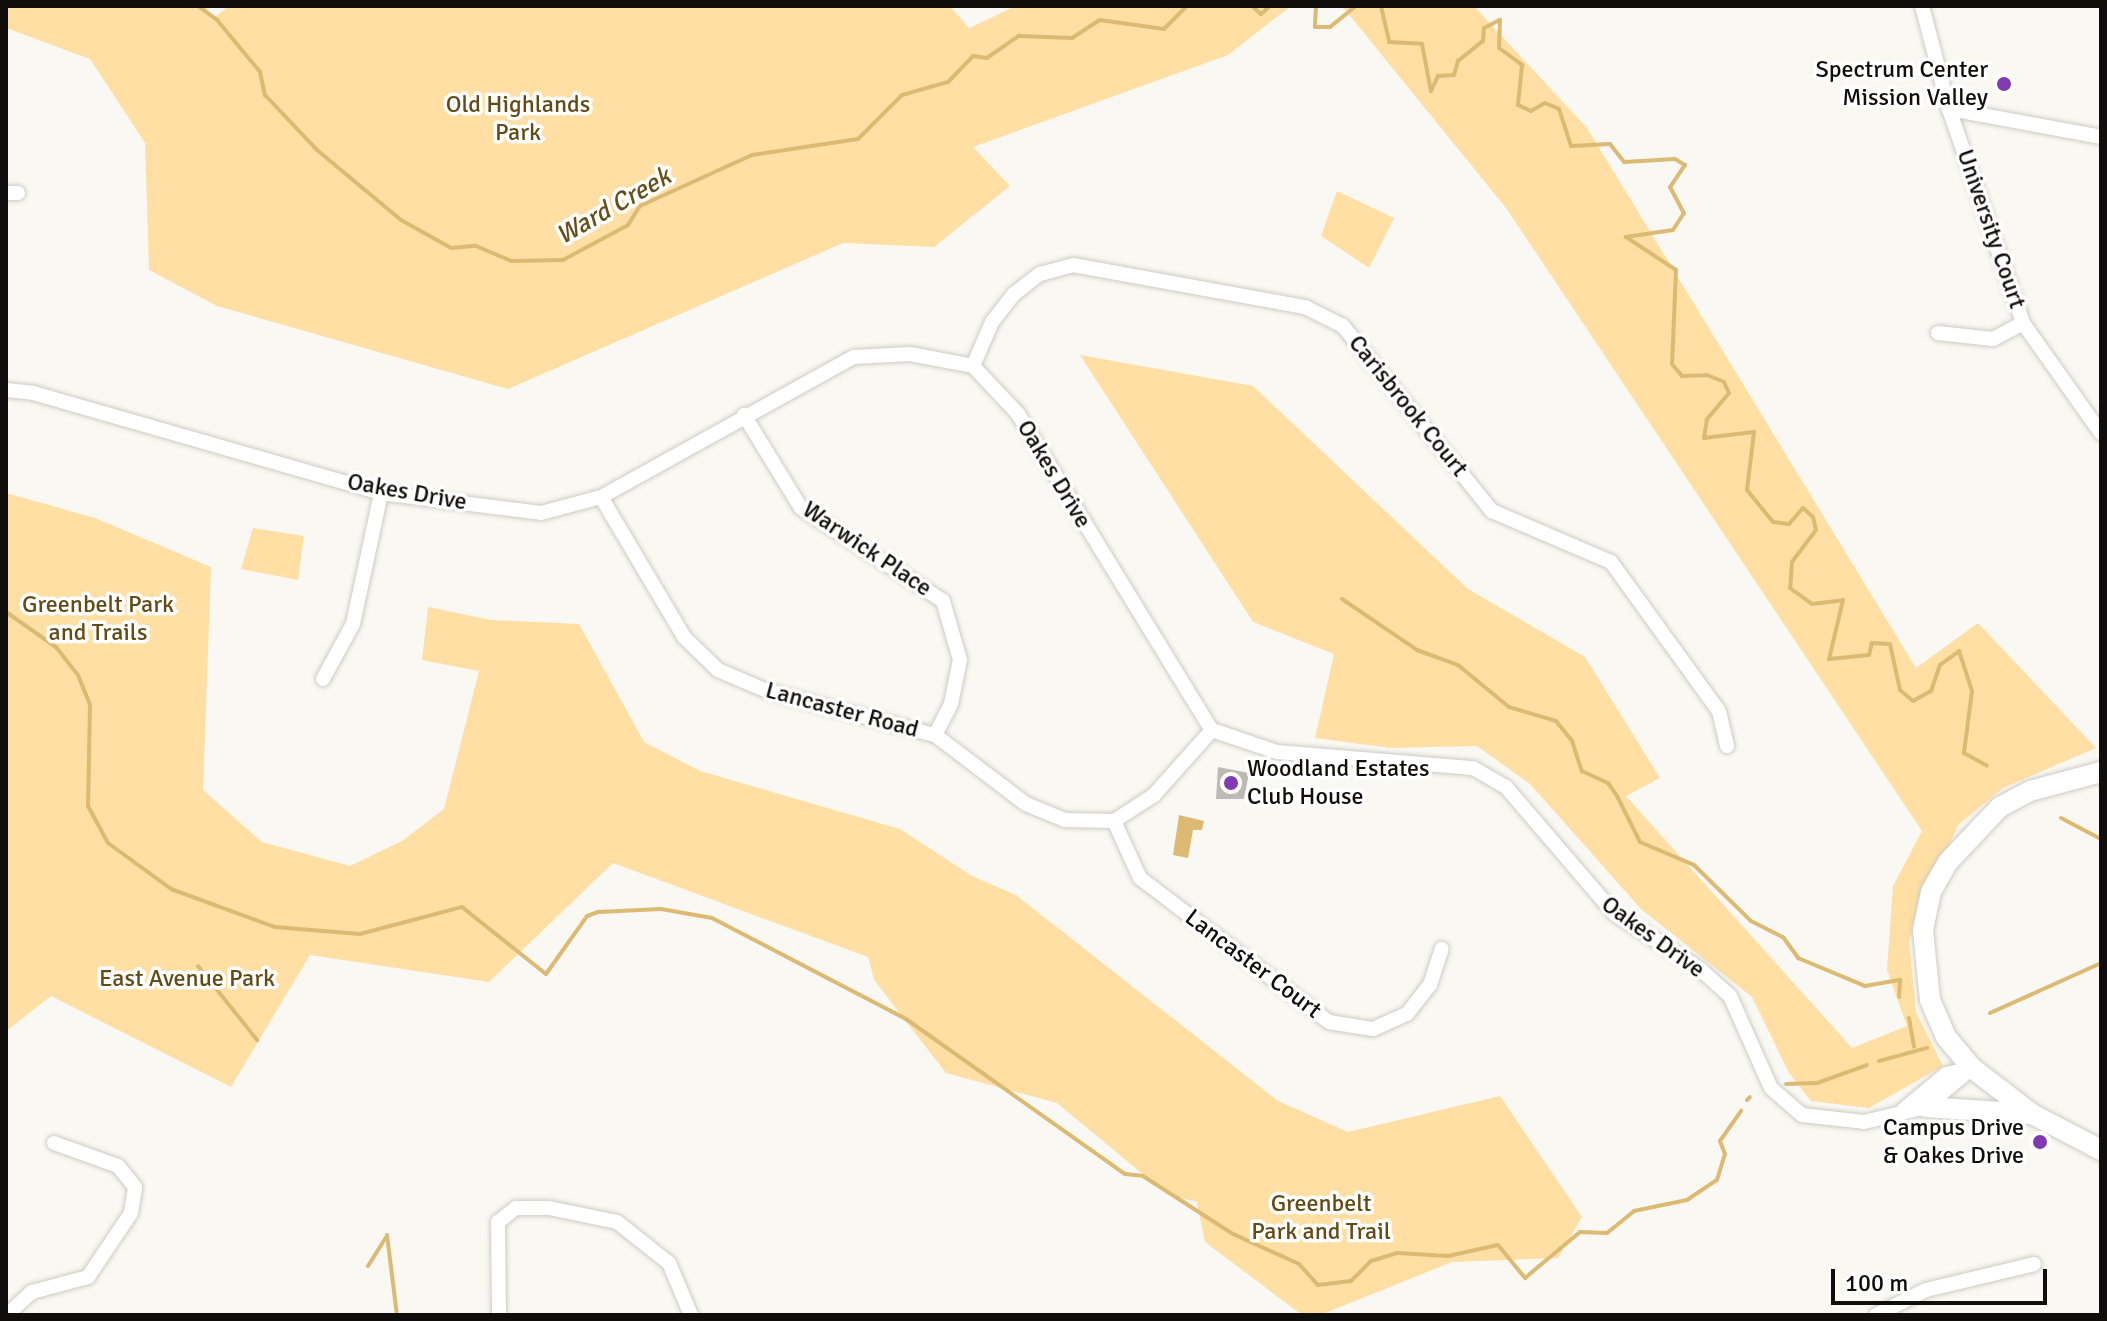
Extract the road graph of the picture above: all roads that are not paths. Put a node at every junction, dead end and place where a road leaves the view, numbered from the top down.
1 (1922, 6) edge
2 (1949, 109) junction
3 (2101, 137) edge
4 (2023, 323) junction
5 (1938, 333) dead end
6 (973, 366) junction
7 (6, 390) edge
8 (744, 415) junction
9 (2101, 433) edge
10 (381, 493) junction
11 (601, 497) junction
12 (323, 679) dead end
13 (1212, 730) junction
14 (935, 735) junction
15 (1727, 746) dead end
16 (2101, 772) edge
17 (1114, 821) junction
18 (1442, 949) dead end
19 (1972, 1068) junction
20 (1926, 1107) junction
21 (1903, 1110) junction
22 (2032, 1114) junction
23 (54, 1143) dead end
24 (2101, 1150) edge
25 (2034, 1264) dead end
26 (7, 1315) edge
27 (499, 1315) edge
28 (691, 1315) edge
29 (1876, 1315) edge

1 - 2 street, University Court
2 - 3 street
2 - 4 street, University Court
4 - 5 street
4 - 9 street, University Court
6 - 8 street, Oakes Drive
6 - 13 street, Oakes Drive
6 - 15 street, Carisbrook Court
7 - 10 street, Oakes Drive
8 - 11 street, Oakes Drive
8 - 14 street, Warwick Place
10 - 11 street, Oakes Drive
10 - 12 street
11 - 14 street, Lancaster Road
13 - 17 street
13 - 21 street, Oakes Drive
14 - 17 street, Lancaster Road
16 - 19 street
17 - 18 street, Lancaster Court
19 - 20 street
19 - 21 street, Oakes Drive
19 - 22 street
20 - 21 street, Oakes Drive
20 - 22 street
22 - 24 street
23 - 26 street
25 - 29 street
27 - 28 street

